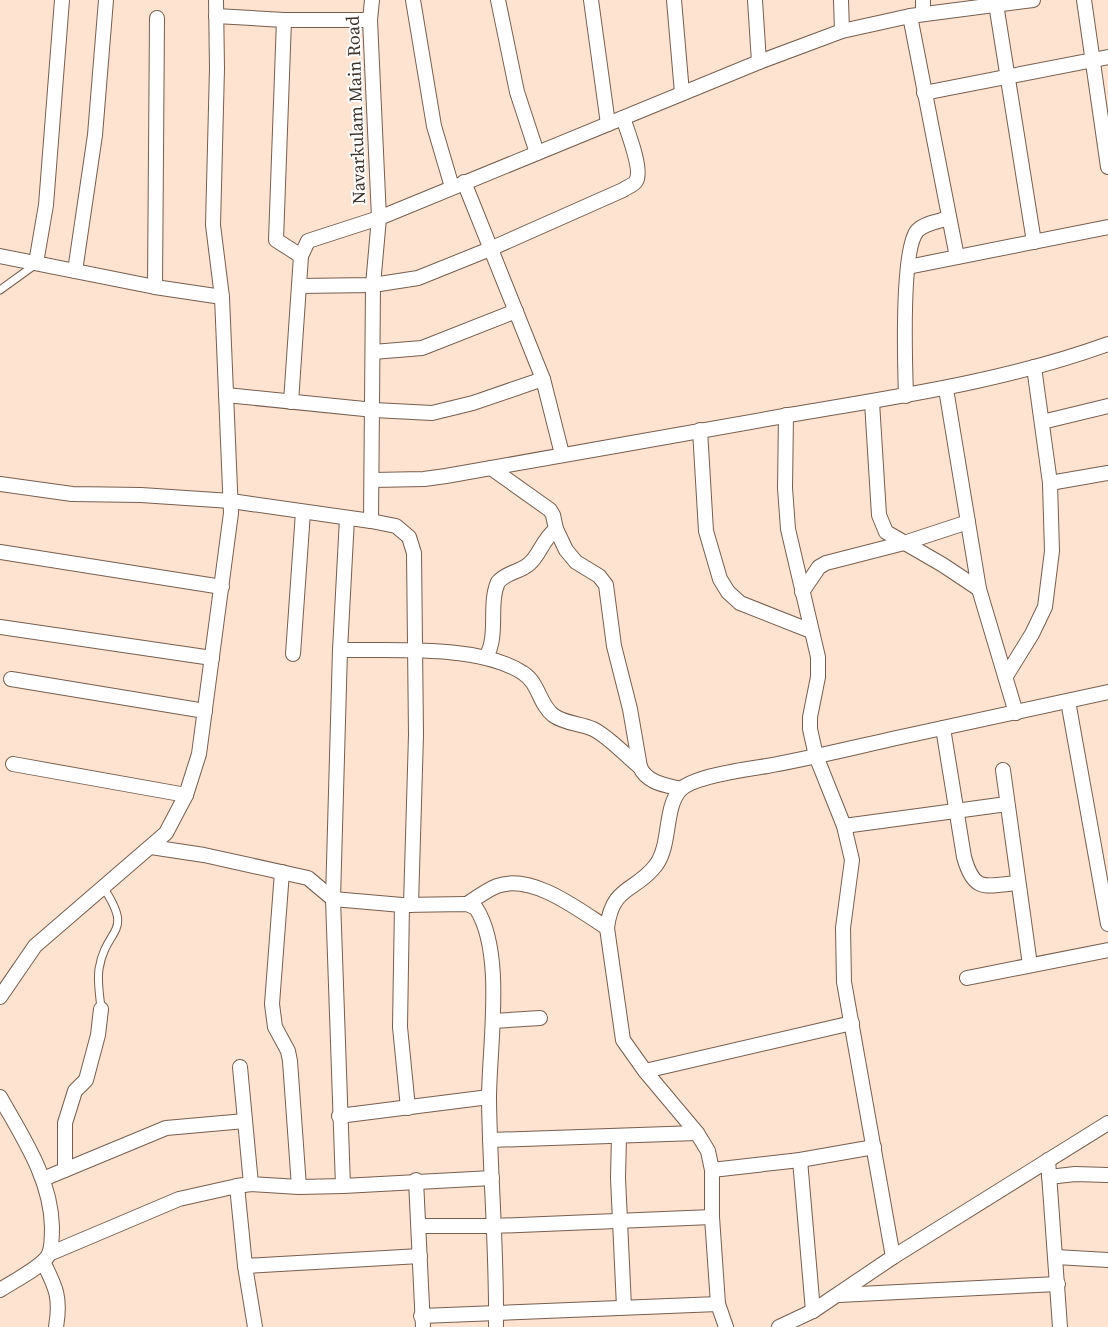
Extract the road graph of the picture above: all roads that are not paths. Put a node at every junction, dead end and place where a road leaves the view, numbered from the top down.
1 (62, 0) edge
2 (106, 0) edge
3 (216, 0) edge
4 (372, 0) edge
5 (413, 0) edge
6 (498, 0) edge
7 (591, 0) edge
8 (674, 0) edge
9 (755, 0) edge
10 (842, 0) edge
11 (1033, 0) edge
12 (1084, 0) edge
13 (996, 4) junction
14 (919, 10) edge
15 (216, 16) junction
16 (157, 18) dead end
17 (284, 20) junction
18 (370, 20) junction
19 (842, 31) junction
20 (1108, 57) edge
21 (1093, 60) junction
22 (759, 62) junction
23 (1008, 77) junction
24 (682, 93) junction
25 (924, 93) junction
26 (623, 118) junction
27 (608, 124) junction
28 (537, 153) junction
29 (1108, 167) edge
30 (458, 185) junction
31 (379, 218) junction
32 (949, 218) junction
33 (1108, 228) edge
34 (1034, 242) junction
35 (490, 250) junction
36 (0, 256) edge
37 (301, 256) junction
38 (957, 257) junction
39 (36, 264) junction
40 (908, 267) junction
41 (75, 271) junction
42 (373, 284) junction
43 (299, 286) junction
44 (155, 288) junction
45 (0, 290) edge
46 (222, 297) junction
47 (516, 311) junction
48 (1108, 344) edge
49 (373, 352) junction
50 (1034, 368) junction
51 (543, 379) junction
52 (946, 389) junction
53 (226, 395) junction
54 (906, 396) junction
55 (291, 402) junction
56 (872, 402) junction
57 (1108, 406) edge
58 (374, 410) junction
59 (786, 415) junction
60 (1042, 422) junction
61 (700, 430) junction
62 (562, 454) junction
63 (491, 468) junction
64 (1108, 474) edge
65 (372, 480) junction
66 (1050, 483) junction
67 (0, 484) edge
68 (231, 501) junction
69 (303, 512) junction
70 (347, 518) junction
71 (371, 521) junction
72 (968, 522) junction
73 (556, 529) junction
74 (904, 543) junction
75 (0, 552) edge
76 (222, 587) junction
77 (979, 589) junction
78 (802, 592) junction
79 (0, 627) edge
80 (811, 631) junction
81 (340, 650) junction
82 (415, 651) junction
83 (293, 654) dead end
84 (486, 657) junction
85 (212, 658) junction
86 (1006, 676) junction
87 (11, 679) dead end
88 (1108, 692) edge
89 (1068, 701) junction
90 (205, 711) junction
91 (1016, 713) junction
92 (943, 728) junction
93 (816, 756) junction
94 (14, 764) dead end
95 (640, 767) junction
96 (1003, 770) dead end
97 (681, 789) junction
98 (186, 795) junction
99 (1007, 804) junction
100 (956, 811) junction
101 (844, 826) junction
102 (151, 847) junction
103 (282, 872) junction
104 (1017, 883) junction
105 (103, 886) junction
106 (333, 899) junction
107 (466, 904) junction
108 (407, 905) junction
109 (1108, 924) edge
110 (607, 928) junction
111 (1108, 950) edge
112 (1030, 965) junction
113 (967, 978) dead end
114 (0, 997) edge
115 (101, 1009) joint
116 (540, 1018) dead end
117 (493, 1021) junction
118 (852, 1023) junction
119 (240, 1068) dead end
120 (645, 1071) junction
121 (0, 1097) edge
122 (489, 1098) junction
123 (408, 1108) junction
124 (339, 1116) junction
125 (245, 1120) junction
126 (1108, 1123) edge
127 (697, 1133) junction
128 (619, 1136) junction
129 (490, 1140) junction
130 (874, 1147) junction
131 (800, 1160) junction
132 (1048, 1160) junction
133 (65, 1170) junction
134 (712, 1170) junction
135 (1108, 1175) edge
136 (1050, 1177) junction
137 (492, 1178) junction
138 (43, 1179) junction
139 (416, 1180) junction
140 (244, 1185) junction
141 (343, 1186) junction
142 (299, 1187) junction
143 (712, 1217) junction
144 (620, 1221) junction
145 (419, 1226) junction
146 (493, 1226) junction
147 (420, 1256) junction
148 (893, 1257) junction
149 (1056, 1257) junction
150 (46, 1258) junction
151 (1108, 1260) edge
152 (245, 1266) junction
153 (1058, 1284) junction
154 (0, 1290) edge
155 (838, 1295) junction
156 (718, 1304) junction
157 (624, 1307) junction
158 (814, 1311) junction
159 (496, 1312) junction
160 (422, 1321) edge
161 (56, 1327) edge
162 (255, 1327) edge
163 (496, 1327) edge
164 (726, 1327) edge
165 (779, 1327) edge
166 (1060, 1327) edge

1 - 39 street
2 - 41 street
3 - 15 street
4 - 18 street, Navarkulam Main Road
5 - 30 street
6 - 28 street
7 - 27 street
8 - 24 street
9 - 22 street
10 - 19 street
11 - 13 street
12 - 21 street
13 - 14 street
13 - 23 street
14 - 19 street
14 - 25 street
15 - 17 street
15 - 46 street
16 - 44 street
17 - 18 street
17 - 37 street
18 - 31 street, Navarkulam Main Road
19 - 22 street
20 - 21 street
21 - 23 street
21 - 29 street
22 - 24 street
23 - 25 street
23 - 34 street
24 - 26 street
25 - 32 street
26 - 27 street
26 - 35 street
27 - 28 street
28 - 30 street
30 - 31 street
30 - 35 street
31 - 37 street
31 - 42 street, Navarkulam Main Road
32 - 38 street
32 - 40 street
33 - 34 street
34 - 38 street
35 - 42 street
35 - 47 street
36 - 39 street
37 - 43 street
38 - 40 street
39 - 41 street
39 - 45 lane
40 - 54 street
41 - 44 street
42 - 43 street
42 - 49 street, Navarkulam Main Road
43 - 55 street
44 - 46 street
46 - 53 street
47 - 49 street
47 - 51 street
48 - 50 street
49 - 58 street, Navarkulam Main Road
50 - 52 street
50 - 60 street
51 - 58 street
51 - 62 street
52 - 54 street
52 - 72 street
53 - 55 street
53 - 68 street
54 - 56 street
55 - 58 street
56 - 59 street
56 - 74 street
57 - 60 street
58 - 65 street, Navarkulam Main Road
59 - 61 street
59 - 78 street
60 - 66 street
61 - 62 street
61 - 80 street
62 - 63 street
63 - 65 street
63 - 73 street
64 - 66 street
65 - 71 street, Navarkulam Main Road
66 - 86 street
67 - 68 street
68 - 69 street
68 - 76 street
69 - 70 street
69 - 83 street
70 - 71 street
70 - 81 street
71 - 82 street
72 - 74 street
72 - 77 street
73 - 84 street
73 - 95 street
74 - 77 street
74 - 78 street
75 - 76 street
76 - 85 street
77 - 86 street
78 - 80 street
79 - 85 street
80 - 93 street
81 - 82 street
81 - 106 street
82 - 84 street
82 - 108 street
84 - 95 street
85 - 90 street
86 - 91 street
87 - 90 street
88 - 89 street
89 - 91 street
89 - 109 street
90 - 98 street
91 - 92 street
92 - 93 street
92 - 100 street
93 - 97 street
93 - 101 street
94 - 98 street
95 - 97 street
96 - 99 street
97 - 110 street
98 - 102 street
99 - 100 street
99 - 104 street
100 - 101 street
100 - 104 street
101 - 118 street
102 - 103 street
102 - 105 street
103 - 106 street
103 - 142 street
104 - 112 street
105 - 114 street
105 - 115 lane
106 - 108 street
106 - 124 street
107 - 108 street
107 - 110 street
107 - 117 street
108 - 123 street
110 - 120 street
111 - 112 street
112 - 113 street
115 - 133 street
116 - 117 street
117 - 122 street
118 - 120 street
118 - 130 street
119 - 125 street
120 - 127 street
121 - 138 street
122 - 123 street
122 - 129 street
123 - 124 street
124 - 141 street
125 - 133 street
125 - 140 street
126 - 132 street
127 - 128 street
127 - 134 street
128 - 129 street
128 - 144 street
129 - 137 street
130 - 131 street
130 - 148 street
131 - 134 street
131 - 158 street
132 - 136 street
132 - 148 street
133 - 138 street
134 - 143 street
135 - 136 street
136 - 149 street
137 - 139 street
137 - 146 street
138 - 150 street
139 - 141 street
139 - 145 street
140 - 142 street
140 - 150 street
140 - 152 street
141 - 142 street
143 - 144 street
143 - 156 street
144 - 146 street
144 - 157 street
145 - 146 street
145 - 147 street
146 - 159 street
147 - 152 street
147 - 160 street
148 - 155 street
149 - 151 street
149 - 153 street
150 - 154 street
150 - 161 street
152 - 162 street
153 - 155 street
153 - 166 street
155 - 158 street
156 - 157 street
156 - 164 street
157 - 159 street
158 - 165 street
159 - 160 street
159 - 163 street

